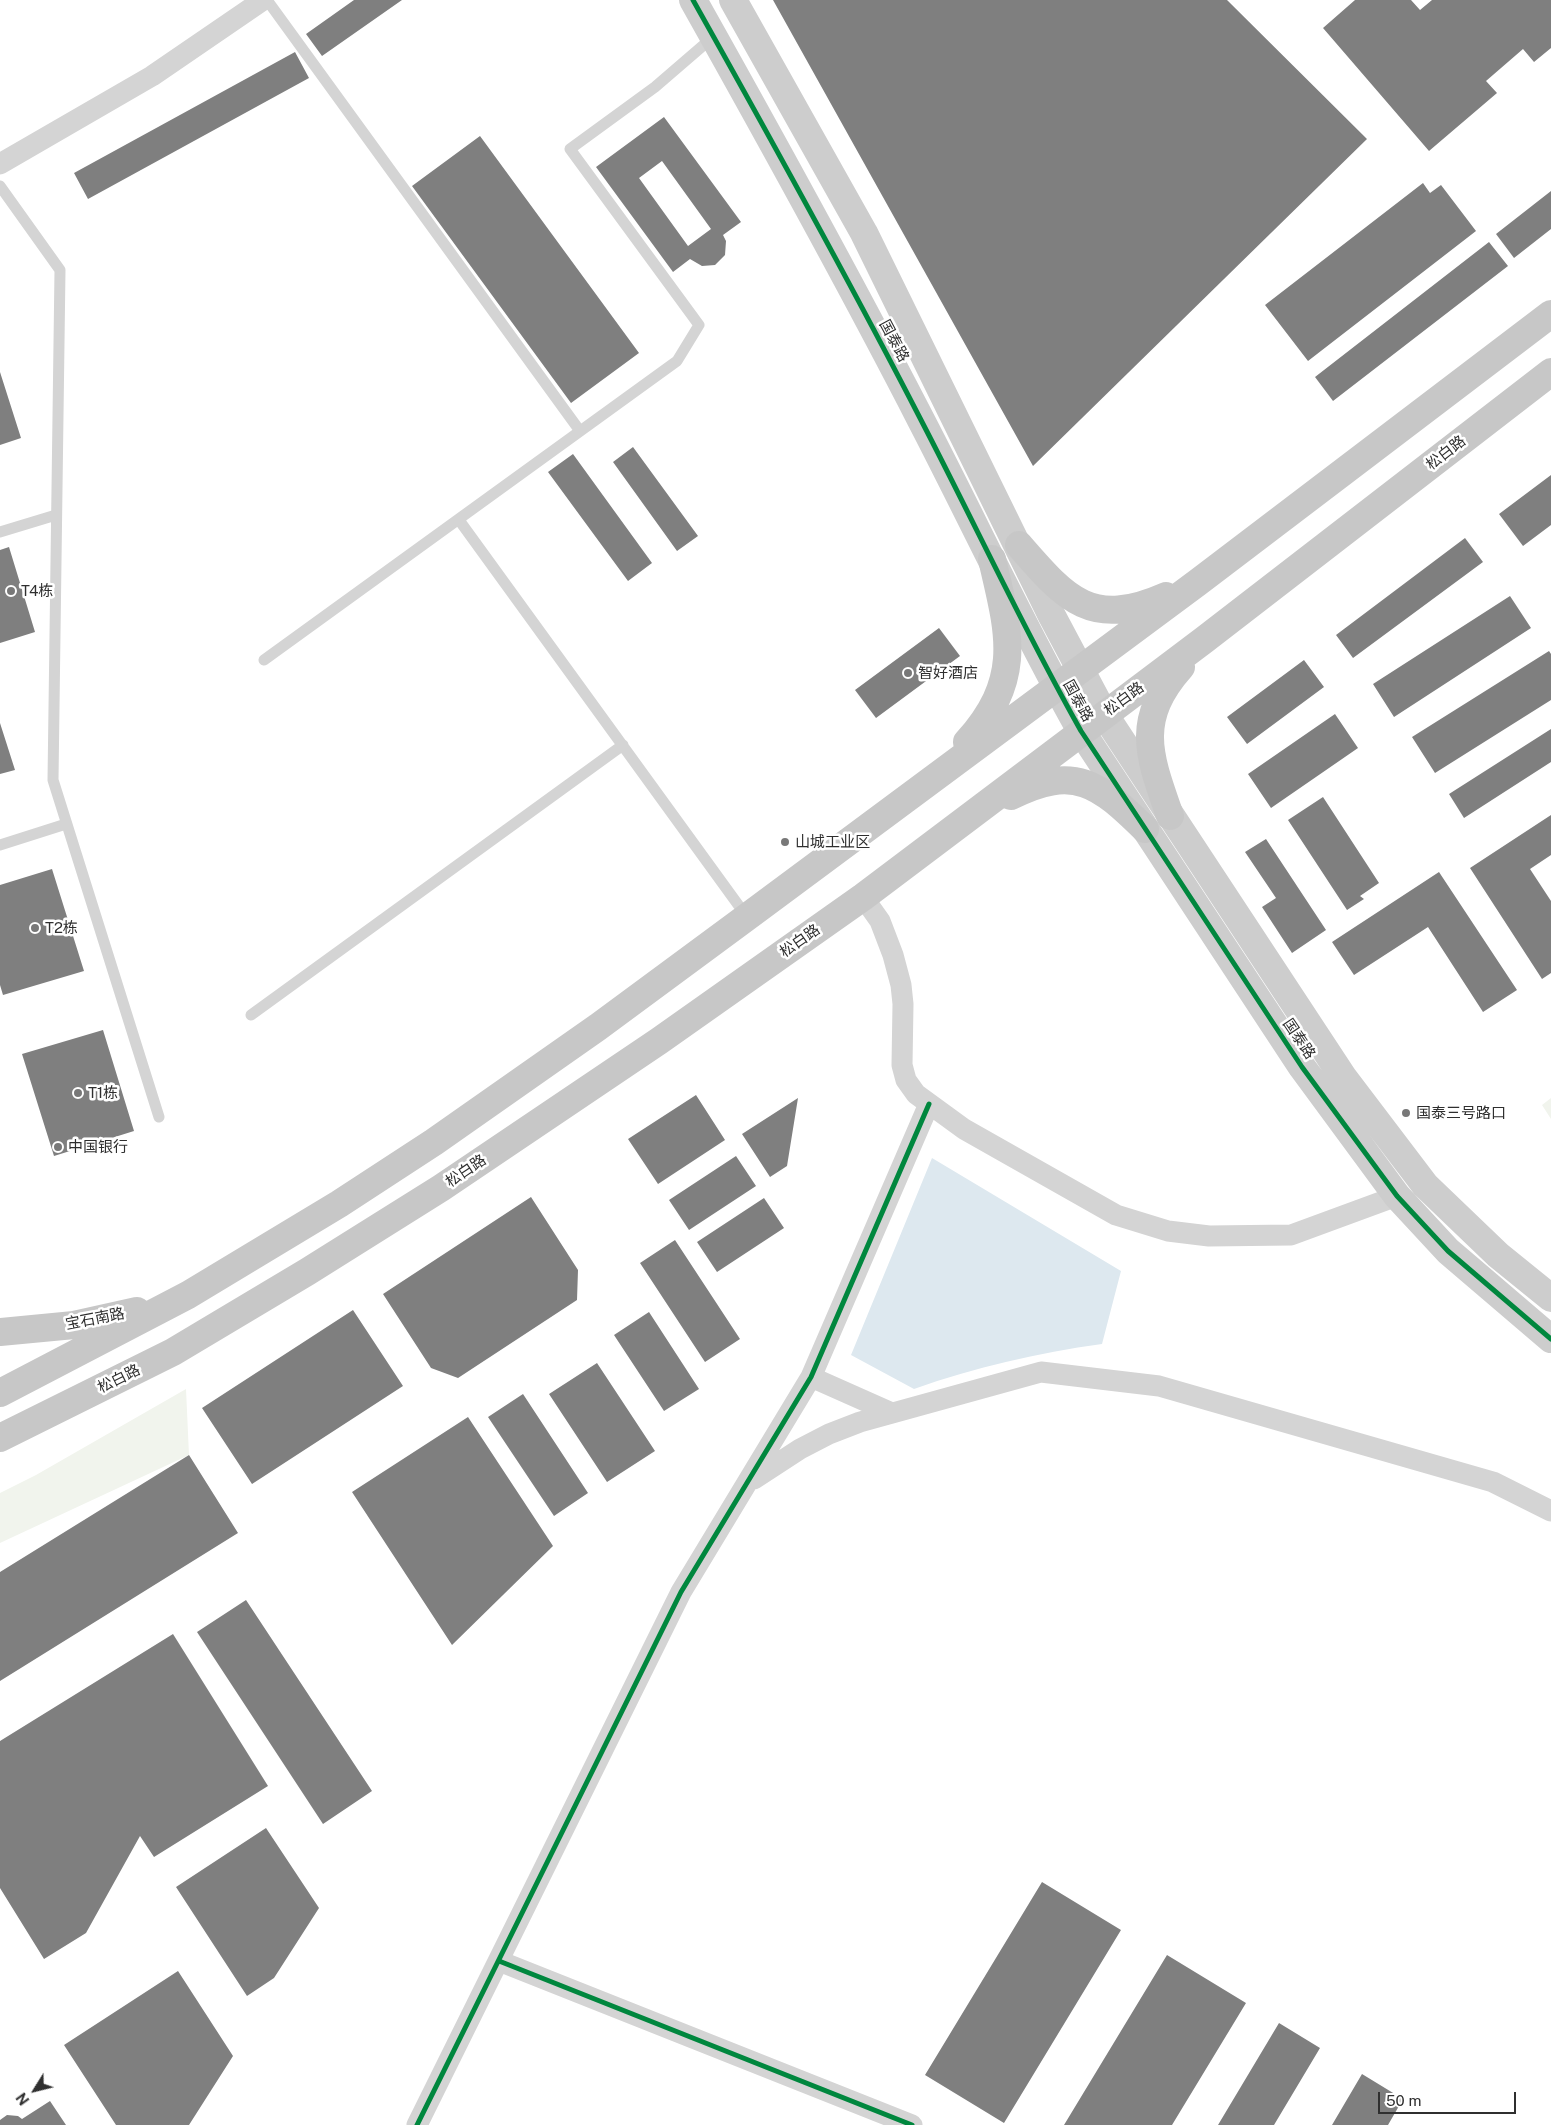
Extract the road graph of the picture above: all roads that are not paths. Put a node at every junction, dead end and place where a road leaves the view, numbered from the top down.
1 (263, 0) edge
2 (267, 0) edge
3 (693, 0) edge
4 (733, 0) edge
5 (713, 36) junction
6 (0, 164) edge
7 (0, 186) edge
8 (1551, 314) edge
9 (1551, 372) edge
10 (580, 431) junction
11 (56, 515) junction
12 (459, 520) junction
13 (0, 532) edge
14 (1018, 544) junction
15 (992, 559) junction
16 (1197, 583) junction
17 (1204, 640) junction
18 (264, 660) dead end
19 (1080, 670) junction
20 (1056, 687) junction
21 (1104, 714) junction
22 (1081, 731) junction
23 (623, 745) junction
24 (932, 779) junction
25 (1170, 816) junction
26 (66, 824) junction
27 (1145, 829) junction
28 (947, 833) junction
29 (0, 845) edge
30 (863, 897) junction
31 (747, 917) junction
32 (251, 1015) dead end
33 (929, 1104) junction
34 (158, 1117) dead end
35 (1397, 1196) junction
36 (188, 1295) junction
37 (1551, 1298) edge
38 (0, 1332) edge
39 (1551, 1339) edge
40 (811, 1377) junction
41 (0, 1393) edge
42 (892, 1413) junction
43 (0, 1438) edge
44 (745, 1486) junction
45 (1551, 1511) edge
46 (499, 1961) junction
47 (417, 2125) edge
48 (912, 2125) edge

1 - 6 street
2 - 10 lane
3 - 5 street, 国泰路
4 - 14 street, 国泰路
5 - 10 lane
5 - 15 street, 国泰路
7 - 11 lane
8 - 16 main road
9 - 17 main road, 松白路
10 - 12 lane
11 - 13 lane
11 - 26 lane
12 - 18 lane
12 - 23 lane
14 - 16 main road
14 - 19 street, 国泰路
15 - 20 street, 国泰路
15 - 24 main road
16 - 19 main road
17 - 21 main road, 松白路
17 - 25 main road
19 - 20 main road
19 - 21 street, 国泰路
20 - 22 street, 国泰路
20 - 24 main road
21 - 22 main road, 松白路
21 - 25 street, 国泰路
22 - 27 street, 国泰路
22 - 28 main road, 松白路
23 - 31 lane
23 - 32 lane
24 - 31 main road
25 - 37 street, 国泰路
26 - 29 lane
26 - 34 lane
27 - 28 main road
27 - 35 street, 国泰路
28 - 30 main road, 松白路
30 - 33 street
30 - 43 main road, 松白路
31 - 36 main road
33 - 35 street
33 - 40 street
35 - 39 street, 国泰路
36 - 38 main road, 宝石南路
36 - 41 main road
40 - 42 street
40 - 44 street
42 - 44 street
42 - 45 street
44 - 46 street
46 - 47 street
46 - 48 street

